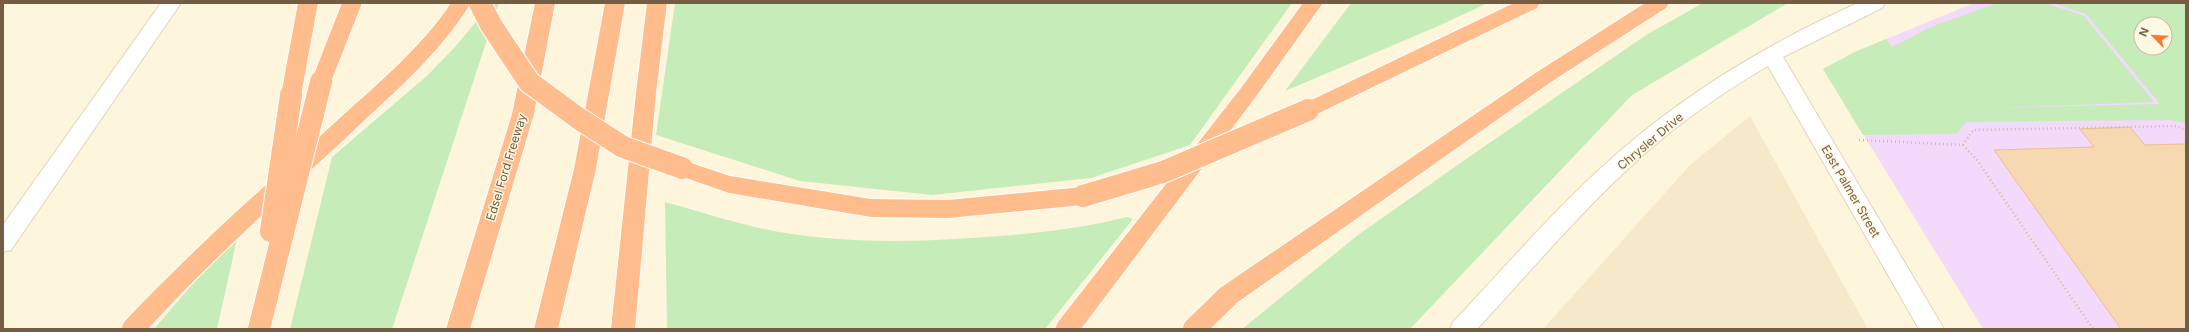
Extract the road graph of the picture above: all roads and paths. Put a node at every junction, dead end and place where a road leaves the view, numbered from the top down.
1 (171, 3) edge
2 (308, 3) edge
3 (352, 3) edge
4 (461, 3) edge
5 (480, 3) edge
6 (545, 3) edge
7 (615, 3) edge
8 (657, 3) edge
9 (1312, 3) edge
10 (1530, 3) edge
11 (1659, 3) edge
12 (1875, 3) edge
13 (1771, 54) junction
14 (2186, 130) edge
15 (1858, 140) dead end
16 (1963, 145) junction
17 (3, 243) edge
18 (133, 329) edge
19 (258, 329) edge
20 (458, 329) edge
21 (546, 329) edge
22 (623, 329) edge
23 (1067, 329) edge
24 (1194, 329) edge
25 (1462, 329) edge
26 (1932, 329) edge
27 (2093, 329) edge

1 - 17 street
2 - 19 highway, bridge
3 - 19 highway, bridge
4 - 18 highway
5 - 10 highway, bridge
6 - 20 highway, Edsel Ford Freeway
7 - 21 highway
8 - 22 highway
9 - 23 highway
11 - 24 highway
12 - 13 street, Chrysler Drive
13 - 25 street, Chrysler Drive
13 - 26 street, East Palmer Street
14 - 16 path
15 - 16 path
16 - 27 path

